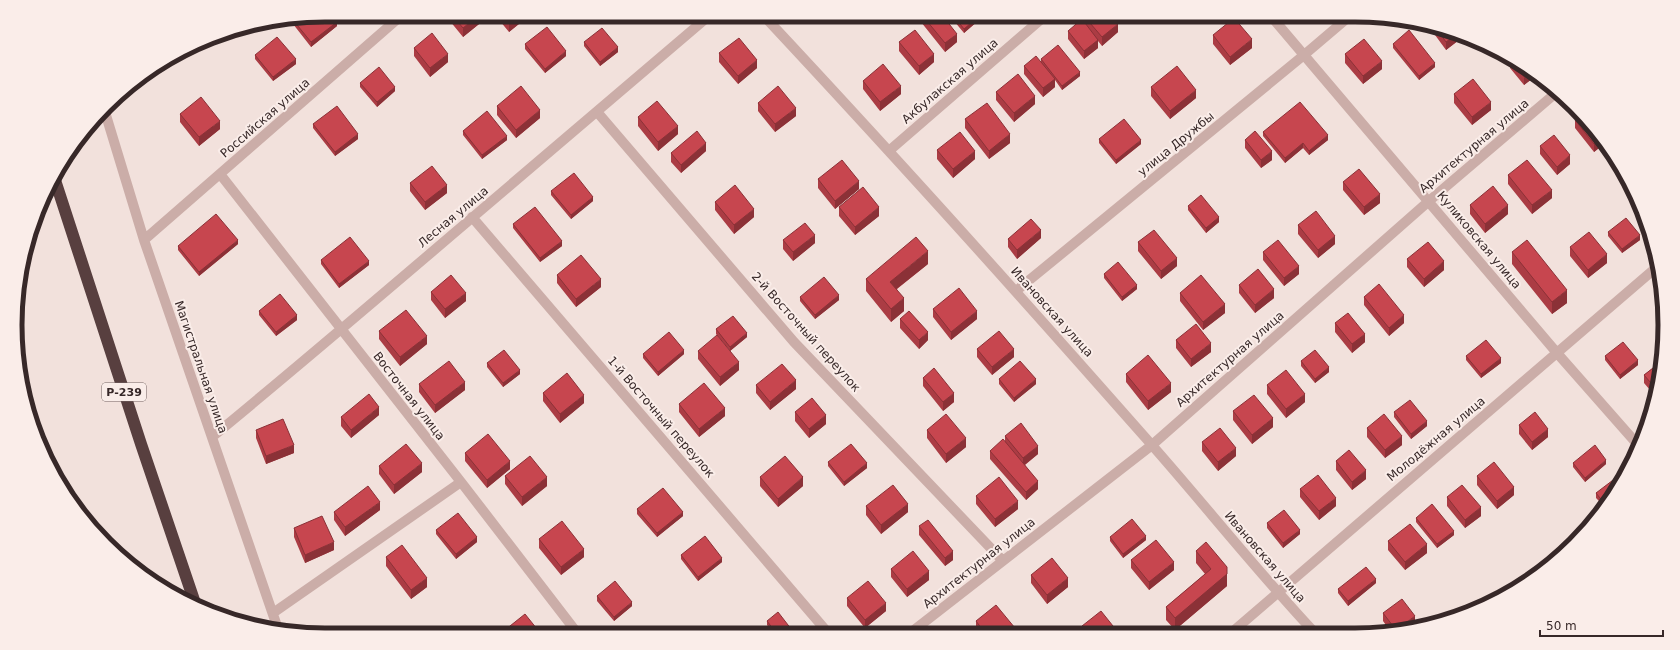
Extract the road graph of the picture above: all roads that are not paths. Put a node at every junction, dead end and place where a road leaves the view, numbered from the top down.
1 (394, 22) edge
2 (702, 22) edge
3 (770, 22) edge
4 (1038, 22) edge
5 (1276, 22) edge
6 (1343, 22) edge
7 (1304, 55) junction
8 (1553, 95) edge
9 (598, 113) junction
10 (106, 116) edge
11 (890, 150) junction
12 (220, 174) junction
13 (57, 184) edge
14 (1429, 201) junction
15 (472, 218) junction
16 (144, 240) junction
17 (1653, 271) edge
18 (1016, 291) junction
19 (341, 330) junction
20 (1557, 353) junction
21 (212, 437) junction
22 (1635, 441) edge
23 (1152, 445) junction
24 (461, 482) junction
25 (1003, 561) junction
26 (1277, 592) junction
27 (193, 598) edge
28 (273, 613) junction
29 (276, 624) edge
30 (573, 628) edge
31 (824, 628) edge
32 (918, 628) edge
33 (1237, 628) edge
34 (1311, 628) edge

1 - 12 street, Российская улица
2 - 9 street, Лесная улица
3 - 11 street, Ивановская улица
4 - 11 street, Акбулакская улица
5 - 7 street, Куликовская улица
6 - 7 street, улица Дружбы
7 - 14 street, Куликовская улица
7 - 18 street, улица Дружбы
8 - 14 street, Архитектурная улица
9 - 15 street, Лесная улица
9 - 25 street, 2-й Восточный переулок
10 - 16 street, Магистральная улица
11 - 18 street, Ивановская улица
12 - 16 street, Российская улица
12 - 19 street, Восточная улица
13 - 27 highway, Р-239
14 - 20 street, Куликовская улица
14 - 23 street, Архитектурная улица
15 - 19 street, Лесная улица
15 - 31 street, 1-й Восточный переулок
16 - 21 street, Магистральная улица
17 - 20 street, Молодёжная улица
18 - 23 street, Ивановская улица
19 - 21 street, Лесная улица
19 - 24 street, Восточная улица
20 - 22 street, Куликовская улица
20 - 26 street, Молодёжная улица
21 - 28 street, Магистральная улица
23 - 25 street, Архитектурная улица
23 - 26 street, Ивановская улица
24 - 28 street
24 - 30 street, Восточная улица
25 - 32 street, Архитектурная улица
26 - 33 street, Молодёжная улица
26 - 34 street, Ивановская улица
28 - 29 street, Магистральная улица

